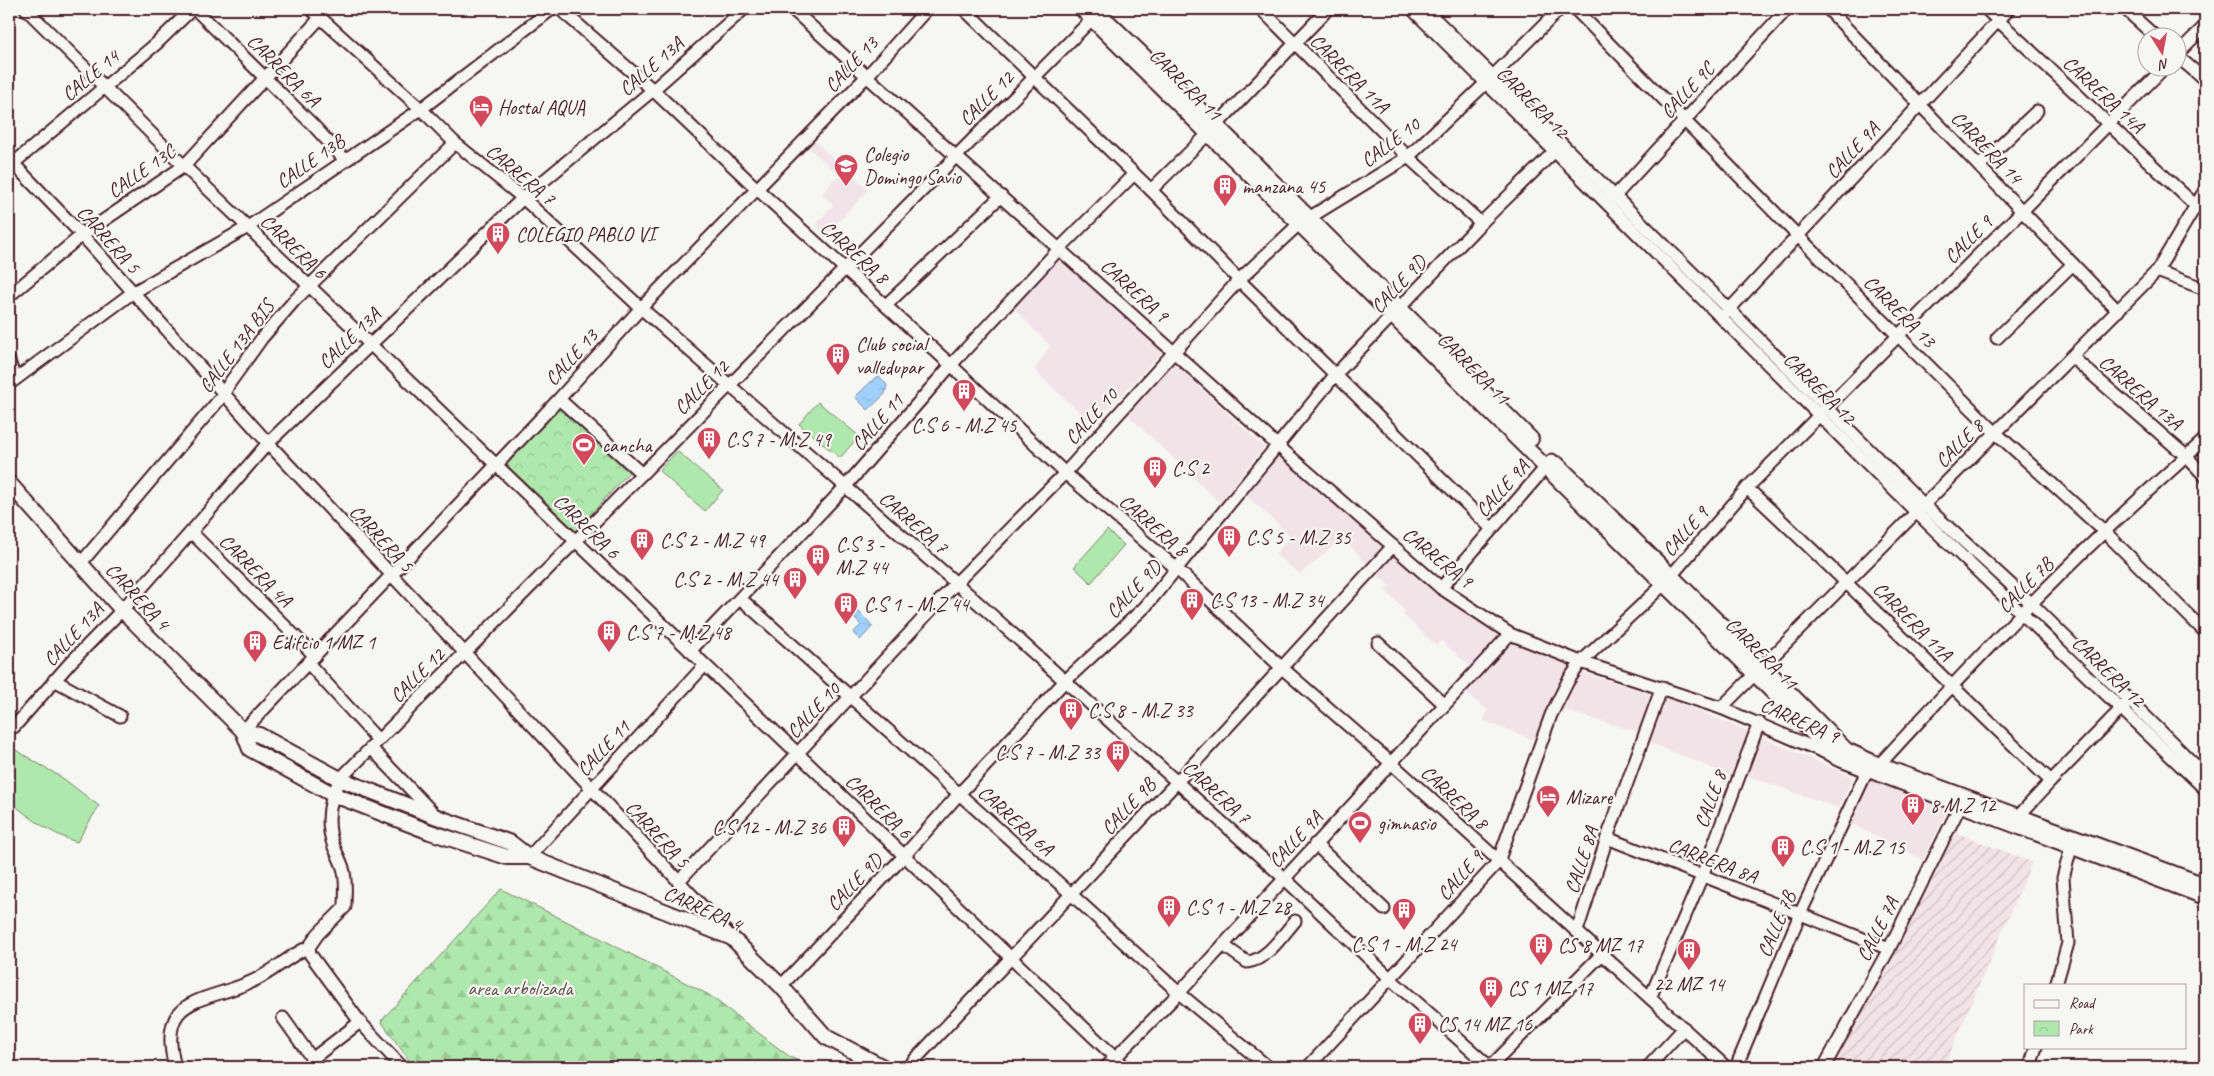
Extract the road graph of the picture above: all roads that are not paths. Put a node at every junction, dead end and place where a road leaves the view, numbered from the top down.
1 (26, 9) edge
2 (194, 9) edge
3 (310, 9) edge
4 (552, 9) edge
5 (560, 9) edge
6 (744, 9) edge
7 (792, 9) edge
8 (927, 9) edge
9 (964, 9) edge
10 (1261, 9) edge
11 (1328, 9) edge
12 (1412, 9) edge
13 (1425, 9) edge
14 (1560, 9) edge
15 (1575, 9) edge
16 (1787, 9) edge
17 (1828, 9) edge
18 (1986, 9) edge
19 (2009, 9) edge
20 (2125, 9) edge
21 (1094, 11) edge
22 (321, 18) junction
23 (1998, 20) junction
24 (2205, 26) edge
25 (2146, 28) edge
26 (1294, 44) junction
27 (2186, 45) edge
28 (2186, 64) edge
29 (868, 75) junction
30 (1034, 77) junction
31 (266, 78) junction
32 (2154, 78) edge
33 (1491, 79) junction
34 (2205, 80) edge
35 (106, 87) junction
36 (653, 90) junction
37 (1920, 104) junction
38 (421, 109) junction
39 (2037, 111) dead end
40 (1685, 120) junction
41 (2110, 124) junction
42 (1212, 130) junction
43 (455, 143) junction
44 (1559, 148) junction
45 (956, 155) junction
46 (1408, 157) junction
47 (344, 159) junction
48 (10, 163) edge
49 (184, 166) junction
50 (1979, 166) junction
51 (1134, 174) junction
52 (756, 188) junction
53 (1151, 190) junction
54 (2205, 190) edge
55 (1001, 196) junction
56 (1614, 197) junction
57 (523, 198) junction
58 (2196, 206) junction
59 (2022, 211) junction
60 (1305, 221) junction
61 (1481, 223) junction
62 (248, 227) junction
63 (82, 235) junction
64 (1798, 236) junction
65 (1060, 248) junction
66 (2072, 264) junction
67 (845, 268) junction
68 (2157, 271) junction
69 (1239, 280) junction
70 (309, 286) junction
71 (2205, 289) edge
72 (132, 293) junction
73 (9, 296) edge
74 (886, 306) junction
75 (641, 308) junction
76 (2118, 311) junction
77 (1396, 313) junction
78 (1726, 313) junction
79 (1898, 335) junction
80 (1997, 338) dead end
81 (369, 344) junction
82 (1174, 352) junction
83 (2072, 357) junction
84 (9, 361) edge
85 (951, 365) junction
86 (1336, 374) junction
87 (12, 382) edge
88 (730, 385) junction
89 (224, 394) junction
90 (559, 399) junction
91 (1824, 411) junction
92 (1996, 433) junction
93 (2205, 439) edge
94 (268, 443) junction
95 (1277, 445) junction
96 (2186, 456) junction
97 (1549, 463) junction
98 (496, 465) junction
99 (1064, 473) junction
100 (642, 474) junction
101 (2205, 476) edge
102 (9, 484) edge
103 (845, 487) junction
104 (1747, 488) junction
105 (1920, 509) junction
106 (1491, 528) junction
107 (2104, 531) junction
108 (192, 532) junction
109 (575, 541) junction
110 (1393, 546) junction
111 (81, 563) junction
112 (1177, 570) junction
113 (392, 576) junction
114 (1667, 580) junction
115 (1847, 582) junction
116 (956, 583) junction
117 (1441, 588) junction
118 (741, 599) junction
119 (2032, 604) junction
120 (122, 610) junction
121 (2023, 614) junction
122 (2205, 632) edge
123 (1510, 634) junction
124 (1378, 644) dead end
125 (690, 651) junction
126 (464, 653) junction
127 (312, 660) junction
128 (1581, 662) junction
129 (705, 665) junction
130 (1281, 667) junction
131 (1759, 670) junction
132 (54, 680) junction
133 (1065, 681) junction
134 (1662, 687) junction
135 (1951, 687) junction
136 (850, 697) junction
137 (2130, 700) junction
138 (1444, 704) junction
139 (1721, 708) junction
140 (2121, 709) junction
141 (120, 716) dead end
142 (1759, 723) junction
143 (11, 727) edge
144 (243, 731) junction
145 (375, 744) junction
146 (798, 754) junction
147 (1842, 754) junction
148 (1390, 762) junction
149 (1873, 768) junction
150 (2205, 775) edge
151 (340, 779) junction
152 (2050, 781) junction
153 (1177, 782) junction
154 (590, 789) junction
155 (2205, 789) edge
156 (332, 794) junction
157 (959, 794) junction
158 (1960, 806) junction
159 (437, 817) junction
160 (2015, 820) junction
161 (1607, 838) junction
162 (2072, 841) junction
163 (1315, 844) junction
164 (904, 856) junction
165 (529, 857) junction
166 (1498, 862) junction
167 (1702, 876) junction
168 (1284, 878) junction
169 (678, 882) junction
170 (2205, 885) edge
171 (1072, 894) junction
172 (2205, 897) edge
173 (1384, 909) dead end
174 (1800, 914) junction
175 (1295, 921) dead end
176 (1577, 932) junction
177 (732, 938) junction
178 (1223, 945) junction
179 (309, 947) junction
180 (1889, 948) junction
181 (1602, 954) junction
182 (1010, 958) junction
183 (1392, 978) junction
184 (2056, 984) edge
185 (781, 986) junction
186 (1179, 993) junction
187 (1650, 998) junction
188 (283, 1018) dead end
189 (360, 1022) junction
190 (1684, 1028) junction
191 (2036, 1048) edge
192 (1115, 1058) junction
193 (315, 1063) edge
194 (175, 1067) edge
195 (402, 1067) edge
196 (883, 1067) edge
197 (908, 1067) edge
198 (1106, 1067) edge
199 (1125, 1067) edge
200 (1268, 1067) edge
201 (1308, 1067) edge
202 (1490, 1067) edge
203 (1648, 1067) edge
204 (1726, 1067) edge
205 (1736, 1067) edge
206 (1824, 1067) edge
207 (2030, 1067) edge

1 - 35 street, CARRERA 6
2 - 31 street, CARRERA 6A
2 - 35 street, CALLE 14
3 - 22 street, CARRERA 7
4 - 38 street, CALLE 13B
5 - 36 street, CARRERA 8
6 - 36 street, CALLE 13A
7 - 29 street, CARRERA 9
8 - 29 street, CALLE 13
9 - 30 street
10 - 26 street, CARRERA 11A
11 - 26 street
12 - 33 street, CARRERA 12
13 - 33 street, CARRERA 12
14 - 33 street, CALLE 10
15 - 40 street, CARRERA 13
16 - 40 street, CALLE 9C
17 - 37 street, CARRERA 14
18 - 23 street, CARRERA 14A
19 - 23 street, CALLE 9A
20 - 25 street
21 - 30 street, CALLE 12
21 - 42 main road, CARRERA 11
22 - 31 street, CALLE 13C
22 - 38 street, CARRERA 7
23 - 37 street, CALLE 9A
23 - 41 street, CARRERA 14A
24 - 27 street
26 - 42 street
26 - 46 street, CARRERA 11A
28 - 34 street
29 - 45 street, CARRERA 9
29 - 52 street, CALLE 13
30 - 45 street, CALLE 12
30 - 51 street
31 - 47 street, CARRERA 6A
31 - 49 street, CALLE 13C
32 - 41 street, CALLE 9
33 - 44 street, CARRERA 12
33 - 46 street, CALLE 10
35 - 48 street, CALLE 14
35 - 49 street, CARRERA 6
36 - 52 street, CARRERA 8
36 - 57 street, CALLE 13A
37 - 50 street, CARRERA 14
37 - 64 street, CALLE 9A
38 - 43 street, CARRERA 7
38 - 47 street, CALLE 13B
39 - 50 street
40 - 56 street, CALLE 9C
40 - 64 street, CARRERA 13
41 - 58 street, CARRERA 14A
41 - 59 street, CALLE 9
42 - 53 street
42 - 60 main road, CARRERA 11
43 - 57 street, CARRERA 7
43 - 70 street, CALLE 13A BIS
44 - 56 street, CARRERA 12
44 - 61 street, CALLE 9D
44 - 78 street, CARRERA 12
45 - 55 street, CARRERA 9
45 - 67 street, CALLE 12
46 - 60 street, CALLE 10
46 - 61 street, CARRERA 11A
47 - 62 street, CALLE 13B
48 - 63 street, CARRERA 5
49 - 62 street, CARRERA 6
49 - 63 street, CALLE 13C
50 - 59 street, CARRERA 14
51 - 53 street
51 - 65 street, CALLE 11
52 - 67 street, CARRERA 8
52 - 75 street, CALLE 13
53 - 69 street
54 - 58 street, CALLE 8
55 - 65 street, CARRERA 9
55 - 74 street
56 - 78 street, CARRERA 12
57 - 75 street, CARRERA 7
57 - 81 street, CALLE 13A
58 - 68 street, CALLE 8
59 - 66 street, CARRERA 14
59 - 79 street, CALLE 9
60 - 69 street, CALLE 10
60 - 77 main road, CARRERA 11
61 - 77 street, CALLE 9D
62 - 70 street, CARRERA 6
62 - 72 street, CALLE 13B
63 - 72 street, CARRERA 5
63 - 73 street, CALLE 13C
64 - 78 street, CALLE 9A
64 - 79 street, CARRERA 13
65 - 82 street, CARRERA 9
65 - 85 street, CALLE 11
66 - 76 street, CARRERA 14
66 - 80 street
67 - 74 street, CARRERA 8
67 - 88 street, CALLE 12
68 - 71 street
68 - 76 street, CALLE 8
69 - 82 street, CALLE 10
69 - 86 street
70 - 81 street, CARRERA 6
70 - 89 street, CALLE 13A BIS
72 - 87 street, CALLE 13B
72 - 89 street, CARRERA 5
74 - 85 street, CARRERA 8
75 - 88 street, CARRERA 7
75 - 90 street, CALLE 13
76 - 83 street, CALLE 8
77 - 86 street, CALLE 9D
77 - 97 main road, CARRERA 11
78 - 91 street, CARRERA 12
79 - 91 street, CALLE 9
79 - 92 street, CARRERA 13
81 - 94 street, CALLE 13A
81 - 98 street, CARRERA 6
82 - 95 street, CARRERA 9
82 - 99 street, CALLE 10
83 - 92 street, CALLE 8
83 - 96 street, CARRERA 13A
84 - 87 street
85 - 99 street, CARRERA 8
85 - 103 street, CALLE 11
86 - 95 street, CALLE 9D
86 - 106 street
88 - 100 street, CALLE 12
88 - 103 street, CARRERA 7
89 - 94 street, CARRERA 5
89 - 111 street, CALLE 13A BIS
90 - 98 street, CALLE 13
90 - 100 street
91 - 104 street, CALLE 9
91 - 105 street, CARRERA 12
92 - 105 street, CALLE 8
92 - 107 street, CARRERA 13
93 - 96 street, CALLE 7B
94 - 108 street, CALLE 13A
94 - 113 street, CARRERA 5
95 - 110 street, CARRERA 9
95 - 112 street, CALLE 9D
96 - 101 street, CARRERA 13A
96 - 107 street, CALLE 7B
97 - 106 street, CALLE 9A
97 - 114 main road, CARRERA 11
98 - 109 street, CARRERA 6
98 - 113 street, CALLE 13
99 - 112 street, CARRERA 8
99 - 116 street, CALLE 10
100 - 109 street, CALLE 12
102 - 111 main road, CARRERA 4
103 - 116 street, CARRERA 7
103 - 118 street, CALLE 11
104 - 114 street, CALLE 9
104 - 115 street, CARRERA 11A
105 - 115 street, CALLE 8
105 - 119 street, CARRERA 12
105 - 121 street, CARRERA 12
106 - 117 street, CALLE 9A
107 - 119 street, CALLE 7B
107 - 122 street, CARRERA 13
108 - 120 street, CALLE 13A
108 - 127 street, CARRERA 4A
109 - 125 street, CARRERA 6
109 - 126 street, CALLE 12
110 - 117 street, CARRERA 9
110 - 130 street, CALLE 9B
111 - 120 main road, CARRERA 4
112 - 130 street, CARRERA 8
112 - 133 street, CALLE 9D
113 - 126 street, CARRERA 5
113 - 127 street, CALLE 13
114 - 128 street, CALLE 9
114 - 131 main road, CARRERA 11
115 - 131 street, CALLE 8
115 - 135 street, CARRERA 11A
116 - 133 street, CARRERA 7
116 - 136 street, CALLE 10
117 - 123 street, CARRERA 9
118 - 125 street, CALLE 11
118 - 136 street, CARRERA 6A
119 - 121 street, CALLE 7B
119 - 137 street, CARRERA 12
120 - 132 street, CALLE 13A
120 - 144 main road, CARRERA 4
121 - 135 street, CALLE 7B
121 - 140 street, CARRERA 12
123 - 128 street, CARRERA 9
123 - 138 street, CALLE 9A
124 - 138 street
125 - 129 street, CARRERA 6
126 - 145 street, CALLE 12
126 - 154 street, CARRERA 5
127 - 144 street, CALLE 13
127 - 145 street, CARRERA 4A
128 - 134 street, CARRERA 9
128 - 166 street, CALLE 9
129 - 146 street, CARRERA 6
129 - 154 street, CALLE 11
130 - 148 street, CARRERA 8
130 - 153 street, CALLE 9B
131 - 139 street, CALLE 8
131 - 147 main road, CARRERA 11
132 - 141 street
132 - 143 street, CALLE 13A
133 - 153 street, CARRERA 7
133 - 157 street, CALLE 9D
134 - 139 street, CARRERA 9
134 - 161 street, CALLE 8A
135 - 149 street, CALLE 7B
135 - 152 street, CARRERA 11A
136 - 146 street, CALLE 10
136 - 157 street, CARRERA 6A
137 - 140 street
137 - 150 street, CARRERA 12
138 - 148 street, CALLE 9A
139 - 142 street, CARRERA 9
140 - 152 street
140 - 155 street, CARRERA 12
142 - 147 street, CARRERA 9
142 - 167 street, CALLE 8
144 - 151 main road, CARRERA 4
144 - 156 main road, CARRERA 4
145 - 151 street, CALLE 12
145 - 159 street, CARRERA 4A
146 - 164 street, CARRERA 6
146 - 169 street, CALLE 10
147 - 149 main road, CARRERA 9
148 - 163 street, CALLE 9A
148 - 166 street, CARRERA 8
149 - 158 main road, CARRERA 9
149 - 160 main road, CARRERA 9
149 - 174 street, CALLE 7B
151 - 156 street, CALLE 12
151 - 159 main road, CARRERA 4
152 - 160 street
153 - 168 street, CARRERA 7
153 - 171 street, CALLE 9B
154 - 165 street, CALLE 11
154 - 169 street, CARRERA 5
156 - 165 main road, CARRERA 4
156 - 179 street, CALLE 12
157 - 164 street, CALLE 9D
157 - 171 street, CARRERA 6A
158 - 160 main road, CARRERA 9
158 - 180 street, CALLE 7A
159 - 165 main road, CARRERA 4
160 - 162 main road, CARRERA 9
161 - 167 street, CARRERA 8A
161 - 176 street, CALLE 8A
162 - 170 main road, CARRERA 9
162 - 172 main road, CARRERA 9
162 - 184 street
163 - 168 street, CALLE 9A
163 - 173 street
164 - 182 street, CARRERA 6
164 - 185 street, CALLE 9D
165 - 177 main road, CARRERA 4
166 - 176 street, CARRERA 8
166 - 183 street, CALLE 9
167 - 174 street, CARRERA 8A
167 - 187 street, CALLE 8
168 - 178 street, CALLE 9A
168 - 183 street, CARRERA 7
169 - 177 street, CARRERA 5
171 - 182 street, CALLE 9B
171 - 186 street, CARRERA 6A
174 - 180 street, CARRERA 8A
174 - 205 street, CALLE 7B
175 - 178 street
176 - 181 street, CARRERA 8
177 - 185 main road, CARRERA 4
178 - 186 street, CALLE 9A
179 - 189 street
179 - 194 street
180 - 206 street, CALLE 7A
181 - 187 street, CARRERA 8
181 - 202 street
182 - 192 street, CARRERA 6
182 - 197 street, CALLE 9B
183 - 201 street, CALLE 9
183 - 202 street, CARRERA 7
185 - 196 main road, CARRERA 4
186 - 192 street, CALLE 9A
186 - 200 street, CARRERA 6A
187 - 190 street, CARRERA 8
188 - 193 street
189 - 193 street
189 - 195 street
190 - 203 street
190 - 204 street, CARRERA 8
191 - 207 street
192 - 198 street, CALLE 9A
192 - 199 street, CARRERA 6

